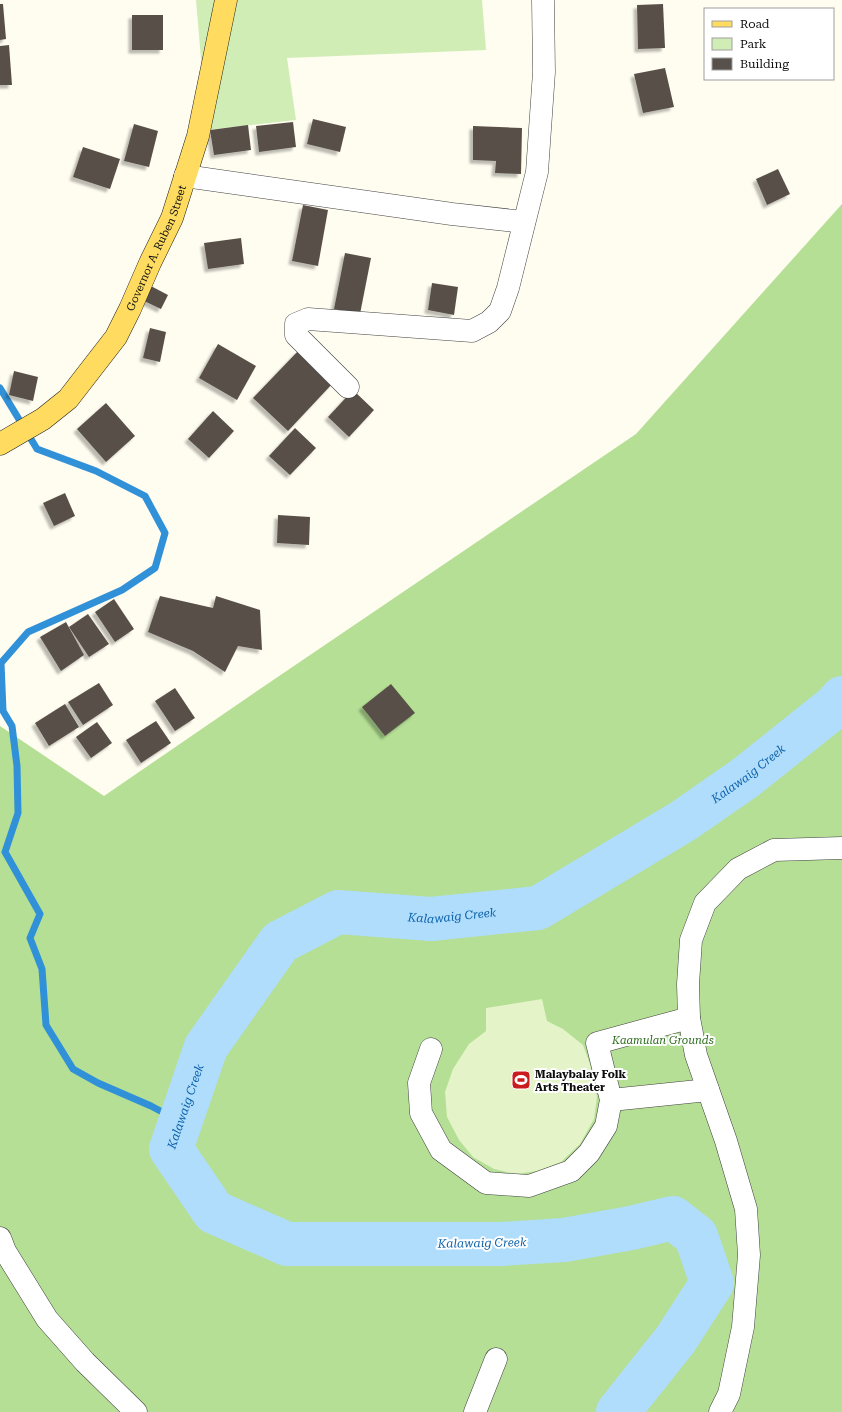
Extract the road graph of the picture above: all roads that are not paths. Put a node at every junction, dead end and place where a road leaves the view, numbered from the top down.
1 (226, 0) edge
2 (544, 0) edge
3 (185, 176) junction
4 (524, 222) junction
5 (348, 387) dead end
6 (7, 440) edge
7 (842, 848) edge
8 (689, 1018) junction
9 (431, 1049) dead end
10 (708, 1090) junction
11 (611, 1100) junction
12 (0, 1238) edge
13 (496, 1359) dead end
14 (136, 1412) edge
15 (475, 1412) edge
16 (720, 1412) edge

1 - 3 main road, Governor A. Ruben Street
2 - 4 street
3 - 4 street
3 - 6 main road, Governor A. Ruben Street
4 - 5 street
7 - 8 street
8 - 10 street
8 - 11 street
9 - 11 street
10 - 11 street
10 - 16 street
12 - 14 street
13 - 15 street

